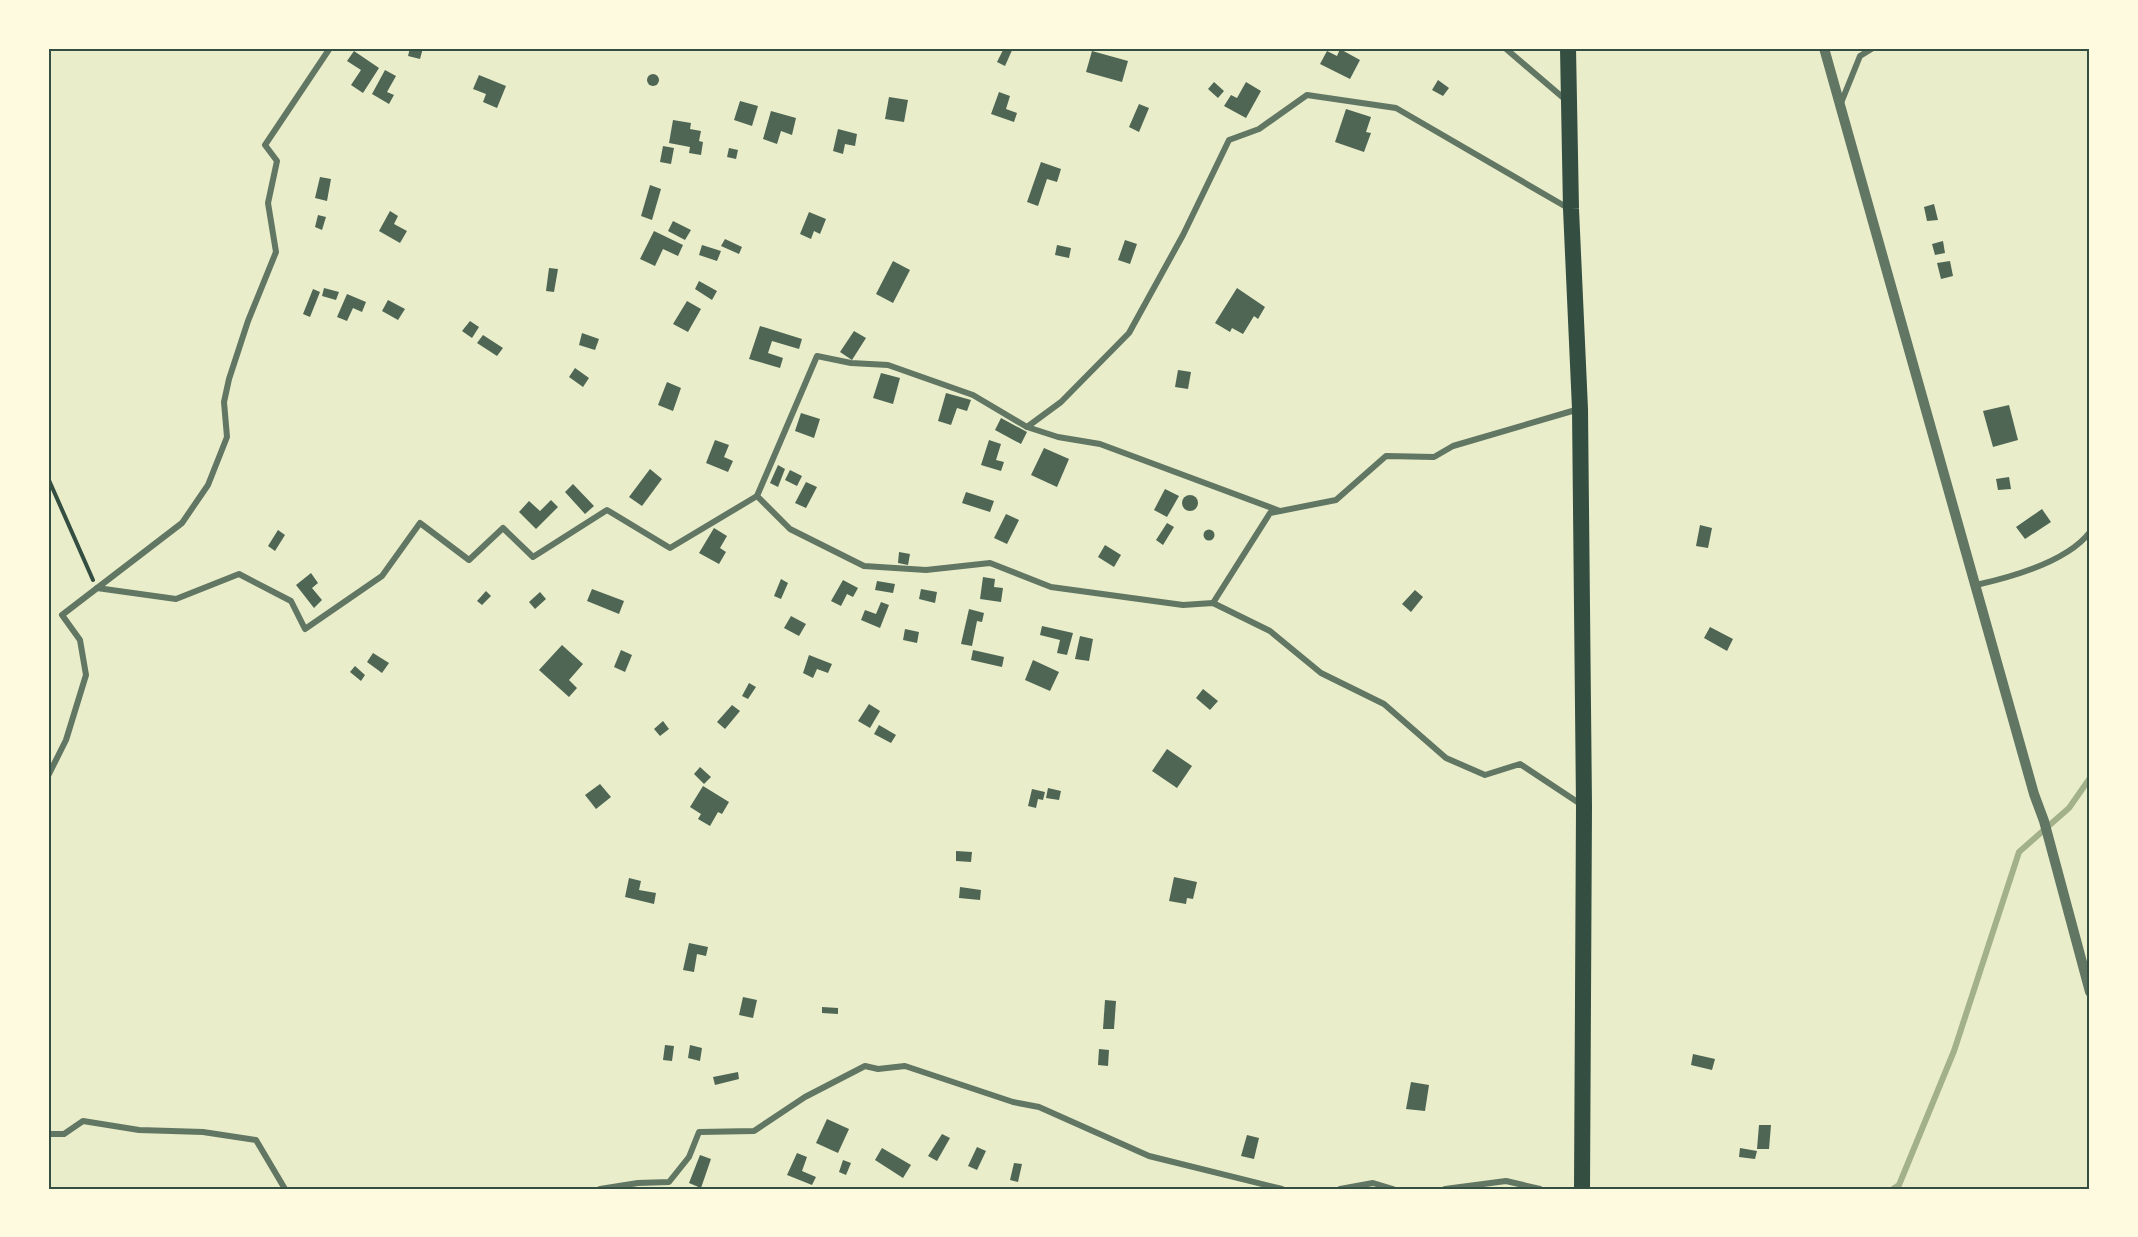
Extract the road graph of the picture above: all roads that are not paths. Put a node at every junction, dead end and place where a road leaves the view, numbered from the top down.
1 (330, 48) edge
2 (1505, 48) edge
3 (1568, 48) edge
4 (1824, 48) edge
5 (1873, 48) edge
6 (1570, 103) junction
7 (1840, 106) junction
8 (1571, 209) junction
9 (1580, 409) junction
10 (1027, 427) junction
11 (757, 496) junction
12 (1281, 511) junction
13 (2090, 532) edge
14 (1976, 585) junction
15 (97, 588) junction
16 (1213, 603) junction
17 (48, 776) edge
18 (1584, 806) junction
19 (2090, 992) edge
20 (48, 1134) edge
21 (285, 1189) edge
22 (600, 1189) edge
23 (1282, 1189) edge
24 (1340, 1189) edge
25 (1394, 1189) edge
26 (1445, 1189) edge
27 (1540, 1189) edge
28 (1582, 1189) edge

1 - 15 street
2 - 6 street
3 - 6 highway
4 - 7 street
5 - 7 street
6 - 8 highway
7 - 14 street
8 - 9 highway
8 - 10 street
9 - 12 street
9 - 18 highway
10 - 11 street
10 - 12 street
11 - 15 street
11 - 16 street
12 - 16 street
13 - 14 street
14 - 19 street
15 - 17 street
16 - 18 street
18 - 28 highway
20 - 21 street
22 - 23 street
24 - 25 street
26 - 27 street

